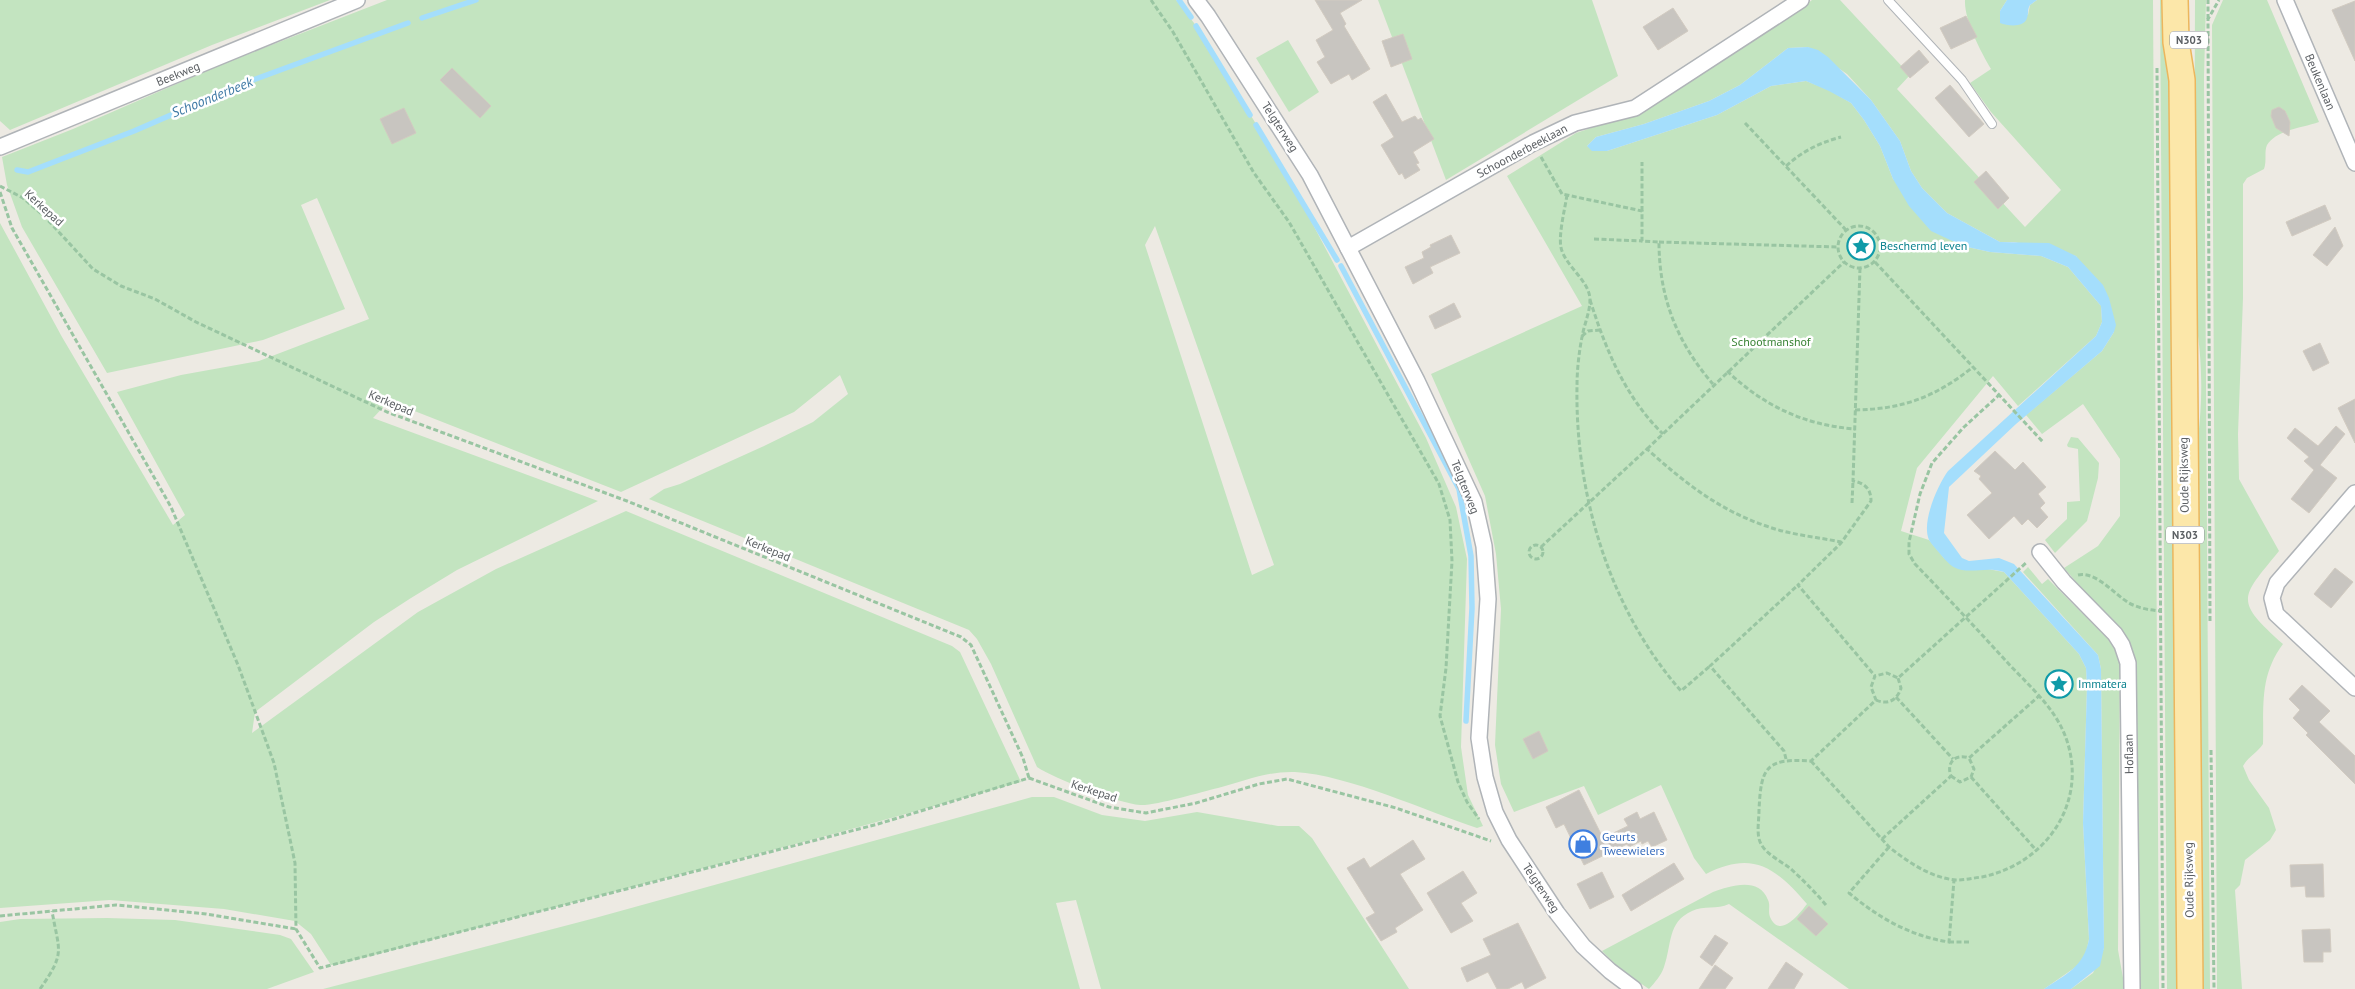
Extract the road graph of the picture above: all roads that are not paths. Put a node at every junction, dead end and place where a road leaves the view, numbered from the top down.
1 (357, 0) edge
2 (1196, 0) edge
3 (1801, 0) edge
4 (1888, 0) edge
5 (2175, 0) edge
6 (2189, 0) edge
7 (2285, 0) edge
8 (2182, 80) junction
9 (1992, 124) dead end
10 (0, 147) edge
11 (2355, 163) edge
12 (1348, 248) junction
13 (2355, 493) edge
14 (2035, 556) road end
15 (2355, 688) edge
16 (1634, 989) edge
17 (2132, 989) edge
18 (2190, 989) edge

1 - 10 street, Beekweg
2 - 12 street, Telgterweg
3 - 12 street, Schoonderbeeklaan
4 - 9 lane
5 - 8 main road, Oude Rijksweg / N303
6 - 8 main road, Oude Rijksweg / N303
7 - 11 street, Beukenlaan
8 - 18 main road, Oude Rijksweg / N303
12 - 16 street, Telgterweg
13 - 15 street
14 - 17 street, Hoflaan

